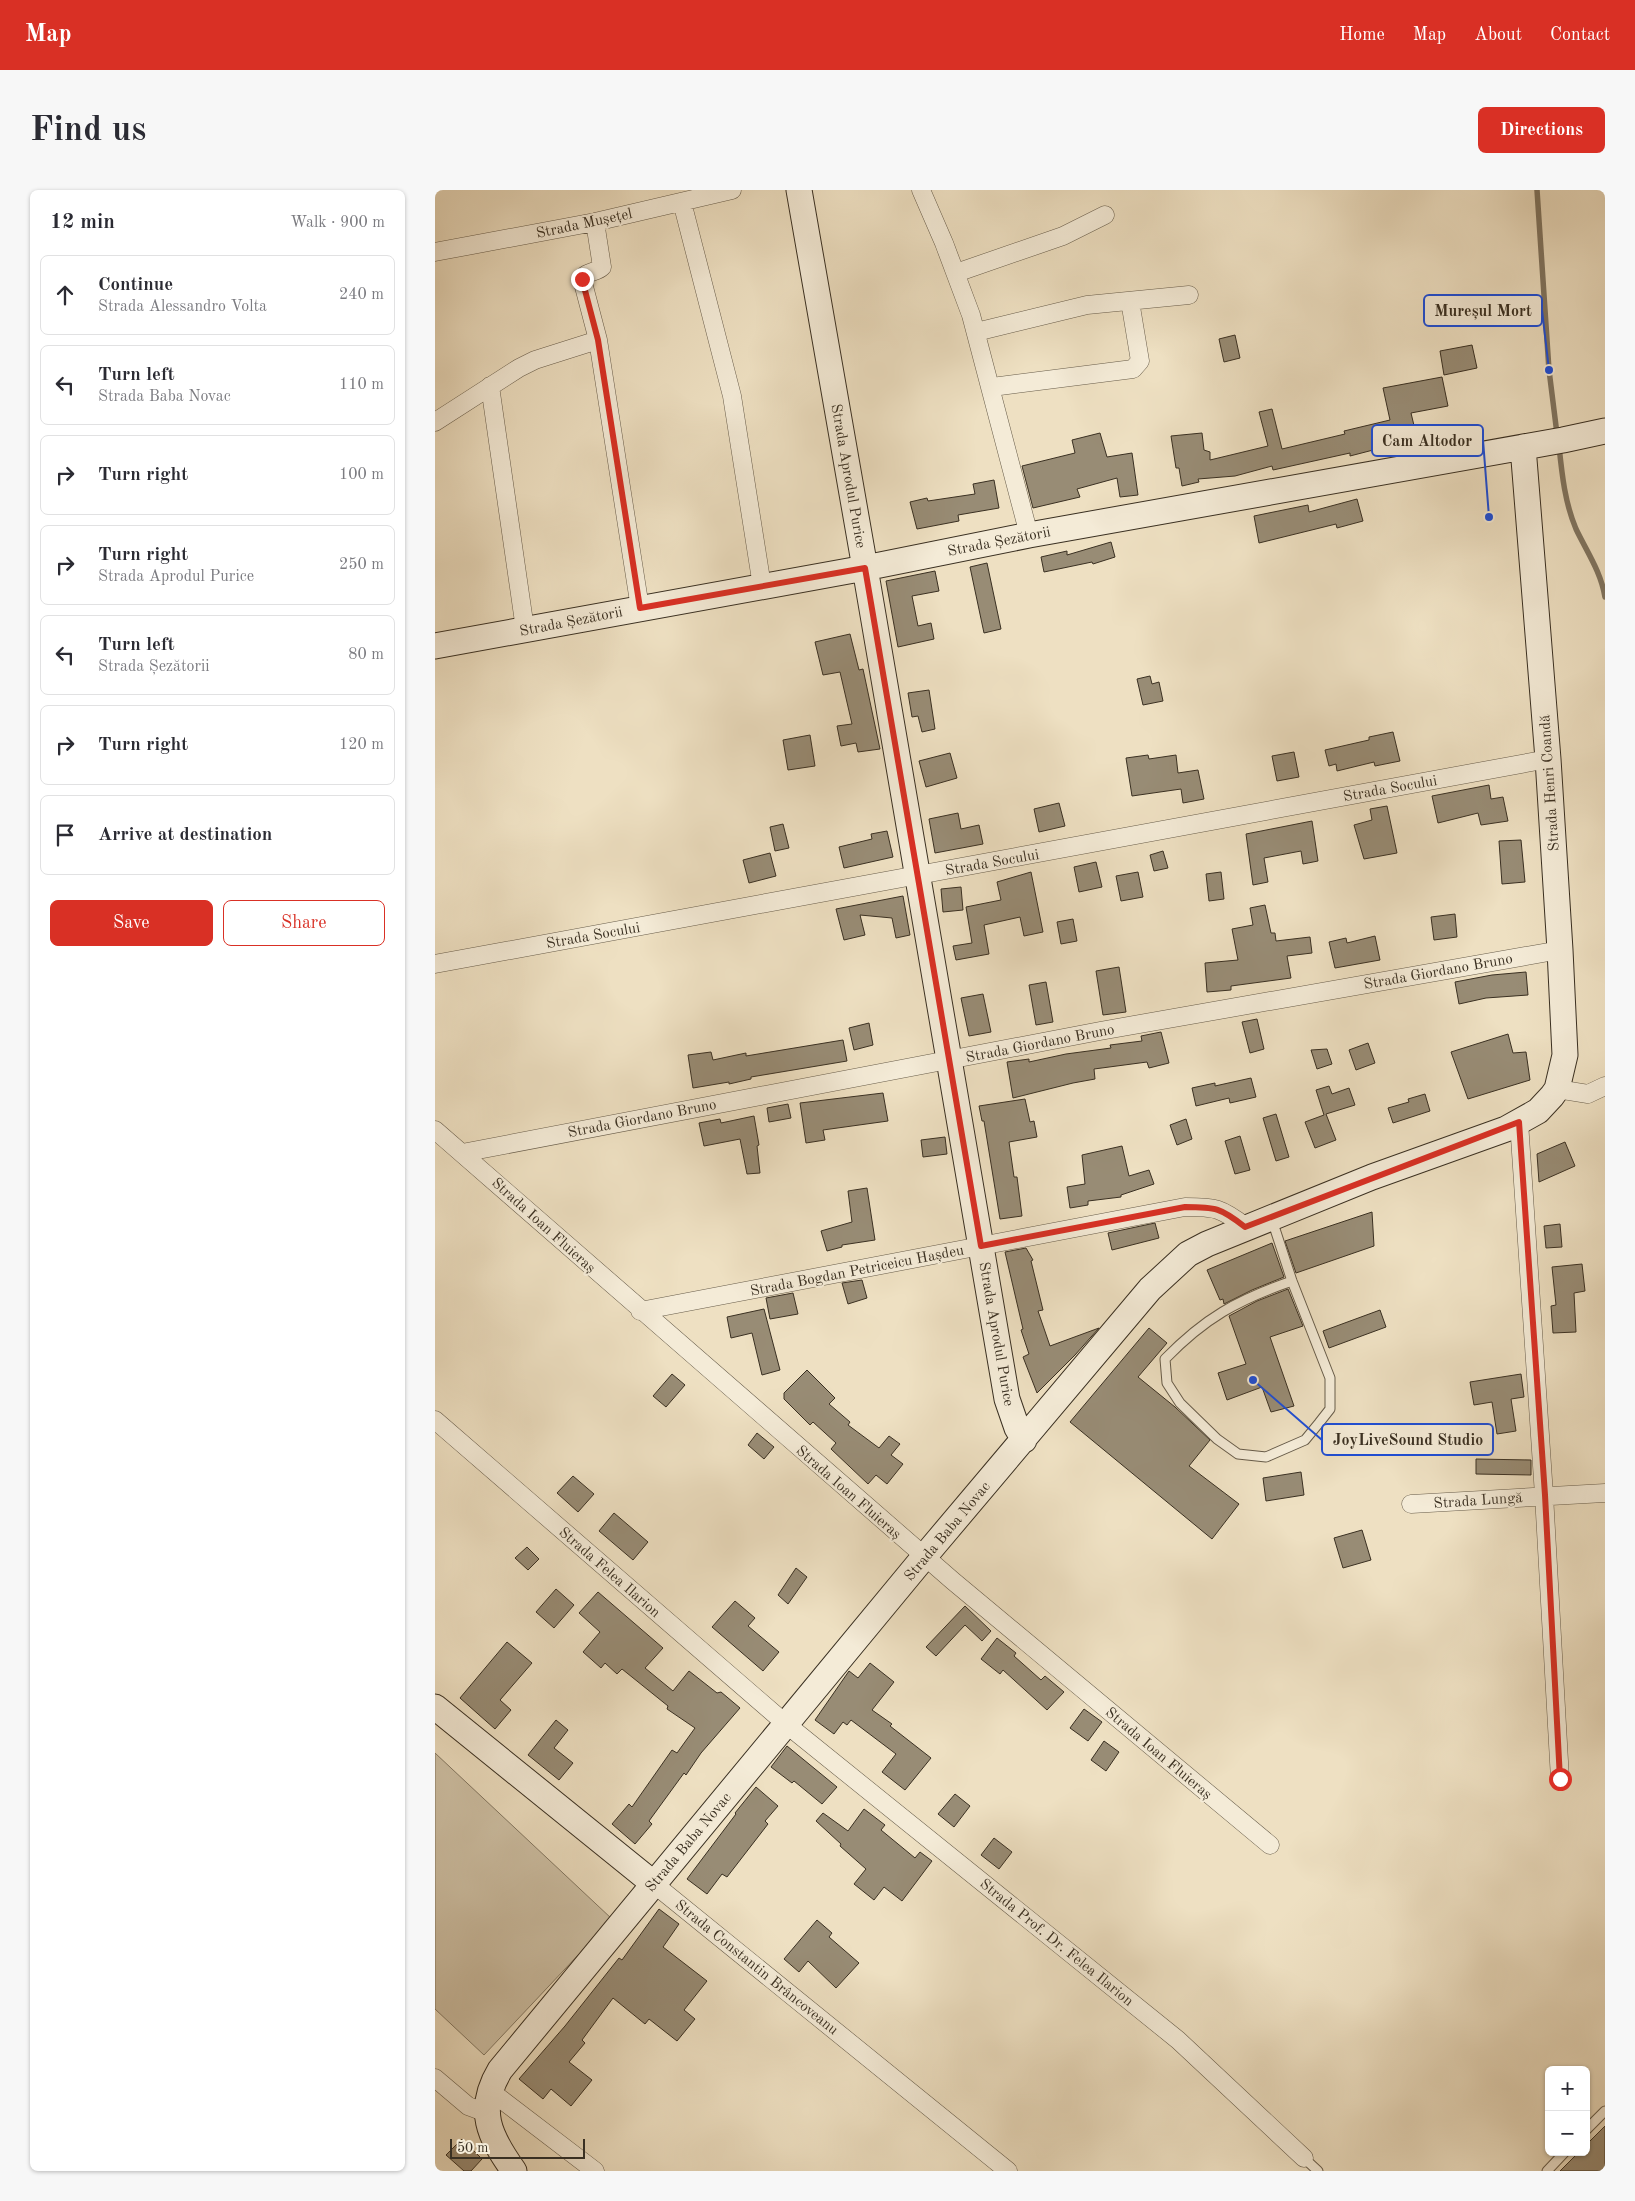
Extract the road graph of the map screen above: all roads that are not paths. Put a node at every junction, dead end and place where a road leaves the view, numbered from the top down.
1 (732, 190) edge
2 (799, 190) edge
3 (921, 190) edge
4 (682, 202) junction
5 (1105, 215) dead end
6 (595, 222) junction
7 (435, 252) edge
8 (956, 273) junction
9 (1189, 295) dead end
10 (1130, 301) junction
11 (976, 332) junction
12 (598, 340) junction
13 (490, 386) junction
14 (992, 387) junction
15 (435, 422) edge
16 (1605, 431) edge
17 (1523, 447) junction
18 (1029, 535) junction
19 (865, 568) junction
20 (762, 586) junction
21 (640, 608) junction
22 (525, 630) junction
23 (435, 646) edge
24 (1548, 759) junction
25 (917, 875) junction
26 (1560, 950) junction
27 (435, 964) edge
28 (949, 1060) junction
29 (1605, 1086) edge
30 (1557, 1089) junction
31 (1528, 1116) junction
32 (435, 1130) edge
33 (462, 1153) junction
34 (1271, 1217) junction
35 (1245, 1227) junction
36 (981, 1246) junction
37 (1292, 1281) junction
38 (640, 1311) junction
39 (435, 1420) edge
40 (1024, 1440) junction
41 (1605, 1493) edge
42 (1545, 1495) junction
43 (1411, 1504) dead end
44 (924, 1557) junction
45 (435, 1707) edge
46 (786, 1724) junction
47 (1560, 1779) dead end
48 (1270, 1845) dead end
49 (654, 1884) junction
50 (435, 2078) edge
51 (488, 2101) junction
52 (1605, 2111) edge
53 (1590, 2126) edge
54 (1561, 2156) edge
55 (1304, 2158) joint
56 (514, 2171) edge
57 (595, 2171) edge
58 (1008, 2171) edge
59 (1318, 2171) edge
60 (1547, 2171) edge

1 - 4 street, Strada Mușețel
2 - 19 street, Strada Aprodul Purice
3 - 8 street
4 - 6 street, Strada Mușețel
4 - 20 street
5 - 8 street
6 - 7 street, Strada Mușețel
6 - 12 street
8 - 11 street
9 - 10 street
10 - 11 street
10 - 14 street
11 - 14 street
12 - 13 street
12 - 21 street
13 - 15 street
13 - 22 street
14 - 18 street
16 - 17 street, Strada Șezătorii
17 - 18 street, Strada Șezătorii
17 - 24 street, Strada Henri Coandă
18 - 19 street, Strada Șezătorii
19 - 20 street, Strada Șezătorii
19 - 25 street, Strada Aprodul Purice
20 - 21 street, Strada Șezătorii
21 - 22 street, Strada Șezătorii
22 - 23 street, Strada Șezătorii
24 - 25 street, Strada Socului
24 - 26 street, Strada Henri Coandă
25 - 27 street, Strada Socului
25 - 28 street, Strada Aprodul Purice
26 - 28 street, Strada Giordano Bruno
26 - 30 street, Strada Henri Coandă
28 - 33 street, Strada Giordano Bruno
28 - 36 street, Strada Aprodul Purice
29 - 30 street
30 - 31 street, Strada Henri Coandă
31 - 34 street, Strada Baba Novac
31 - 42 street
32 - 33 street, Strada Ioan Fluieraș
33 - 38 street, Strada Ioan Fluieraș
34 - 35 street, Strada Baba Novac
34 - 37 lane
35 - 36 street, Strada Bogdan Petriceicu Hașdeu
35 - 40 street, Strada Baba Novac
36 - 38 street, Strada Bogdan Petriceicu Hașdeu
36 - 40 street, Strada Aprodul Purice
37 - 37 lane
38 - 44 street, Strada Ioan Fluieraș
39 - 46 street, Strada Felea Ilarion
40 - 44 street, Strada Baba Novac
41 - 42 street, Strada Lungă
42 - 43 street, Strada Lungă
42 - 47 street
44 - 46 street, Strada Baba Novac
44 - 48 street, Strada Ioan Fluieraș
45 - 49 street, Strada Constantin Brâncoveanu
46 - 49 street, Strada Baba Novac
46 - 55 street, Strada Prof. Dr. Felea Ilarion
49 - 51 street, Strada Baba Novac
49 - 58 street, Strada Constantin Brâncoveanu
50 - 51 street
51 - 56 street
51 - 57 street
52 - 53 lane
54 - 60 lane
55 - 59 lane, Strada Prof. Dr. Felea Ilarion

